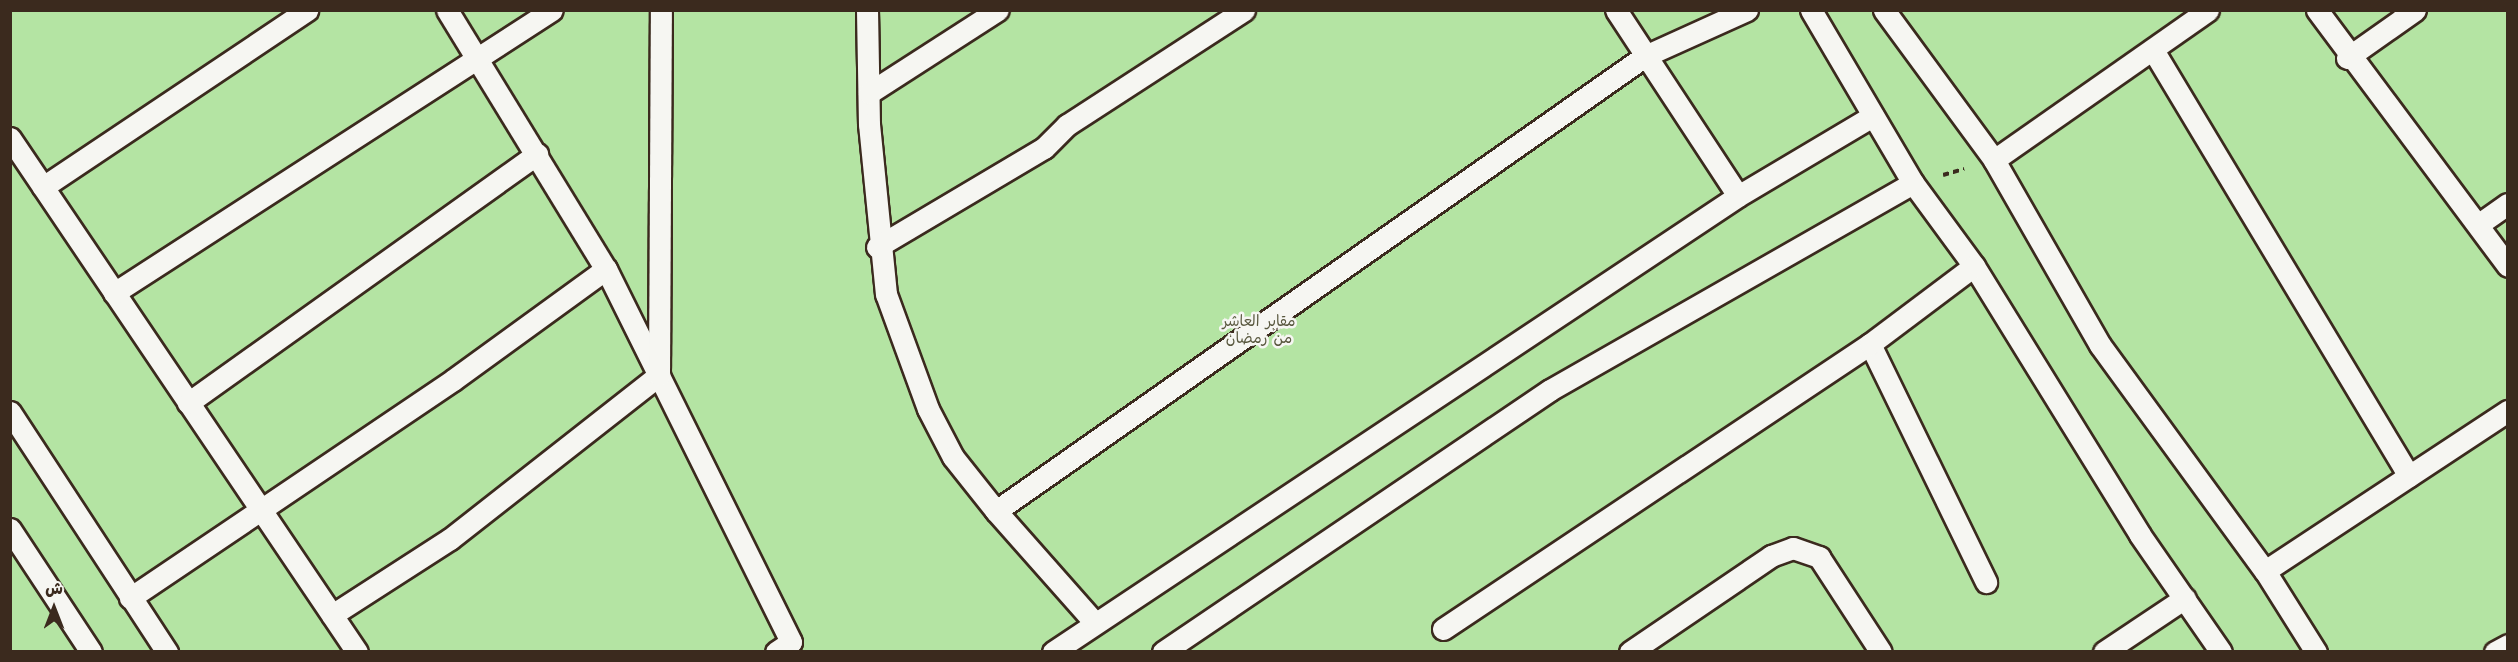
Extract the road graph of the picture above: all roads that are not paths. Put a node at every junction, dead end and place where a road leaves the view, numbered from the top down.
1 (307, 10) edge
2 (447, 10) edge
3 (552, 10) edge
4 (661, 10) edge
5 (867, 10) edge
6 (998, 10) edge
7 (1244, 10) edge
8 (1616, 10) edge
9 (1747, 10) edge
10 (1811, 10) edge
11 (2208, 10) edge
12 (2317, 10) edge
13 (2415, 10) edge
14 (1892, 14) edge
15 (2153, 50) junction
16 (1645, 56) junction
17 (478, 57) junction
18 (2347, 58) junction
19 (868, 93) junction
20 (1873, 116) junction
21 (10, 138) edge
22 (537, 154) junction
23 (1994, 160) junction
24 (1913, 183) junction
25 (43, 187) junction
26 (1738, 196) junction
27 (2508, 204) edge
28 (2479, 224) junction
29 (878, 247) junction
30 (1974, 266) junction
31 (2508, 266) edge
32 (606, 269) junction
33 (114, 293) junction
34 (1870, 344) junction
35 (659, 375) junction
36 (188, 403) junction
37 (2508, 411) edge
38 (10, 412) edge
39 (2409, 476) junction
40 (262, 510) junction
41 (996, 511) junction
42 (10, 529) edge
43 (2265, 571) junction
44 (1986, 582) dead end
45 (130, 598) junction
46 (2185, 598) junction
47 (332, 615) junction
48 (1095, 623) junction
49 (1443, 629) dead end
50 (2508, 645) edge
51 (788, 648) edge
52 (84, 649) edge
53 (167, 651) edge
54 (357, 651) edge
55 (1053, 651) edge
56 (1163, 651) edge
57 (1630, 651) edge
58 (1881, 651) edge
59 (2104, 651) edge
60 (2221, 651) edge
61 (2316, 651) edge
62 (2495, 651) edge

1 - 25 lane
2 - 17 lane
3 - 17 lane
4 - 35 lane
5 - 19 lane
6 - 19 lane
7 - 29 lane
8 - 16 lane
9 - 16 lane
10 - 20 lane
11 - 15 lane
12 - 18 lane
13 - 18 lane
14 - 23 lane
15 - 23 lane
15 - 39 lane
16 - 26 lane
16 - 41 lane
17 - 22 lane
17 - 33 lane
18 - 28 lane
19 - 29 lane
20 - 24 lane
20 - 26 lane
21 - 25 lane
22 - 32 lane
22 - 36 lane
23 - 43 lane
24 - 30 lane
24 - 56 lane
25 - 33 lane
26 - 48 lane
27 - 28 lane
28 - 31 lane
29 - 41 lane
30 - 34 lane
30 - 46 lane
32 - 35 lane
32 - 40 lane
33 - 36 lane
34 - 44 lane
34 - 49 lane
35 - 47 lane
35 - 51 lane
36 - 40 lane
37 - 39 lane
38 - 45 lane
39 - 43 lane
40 - 45 lane
40 - 47 lane
41 - 48 lane
42 - 52 lane
43 - 61 lane
45 - 53 lane
46 - 59 lane
46 - 60 lane
47 - 54 lane
48 - 55 lane
50 - 62 lane
57 - 58 lane

